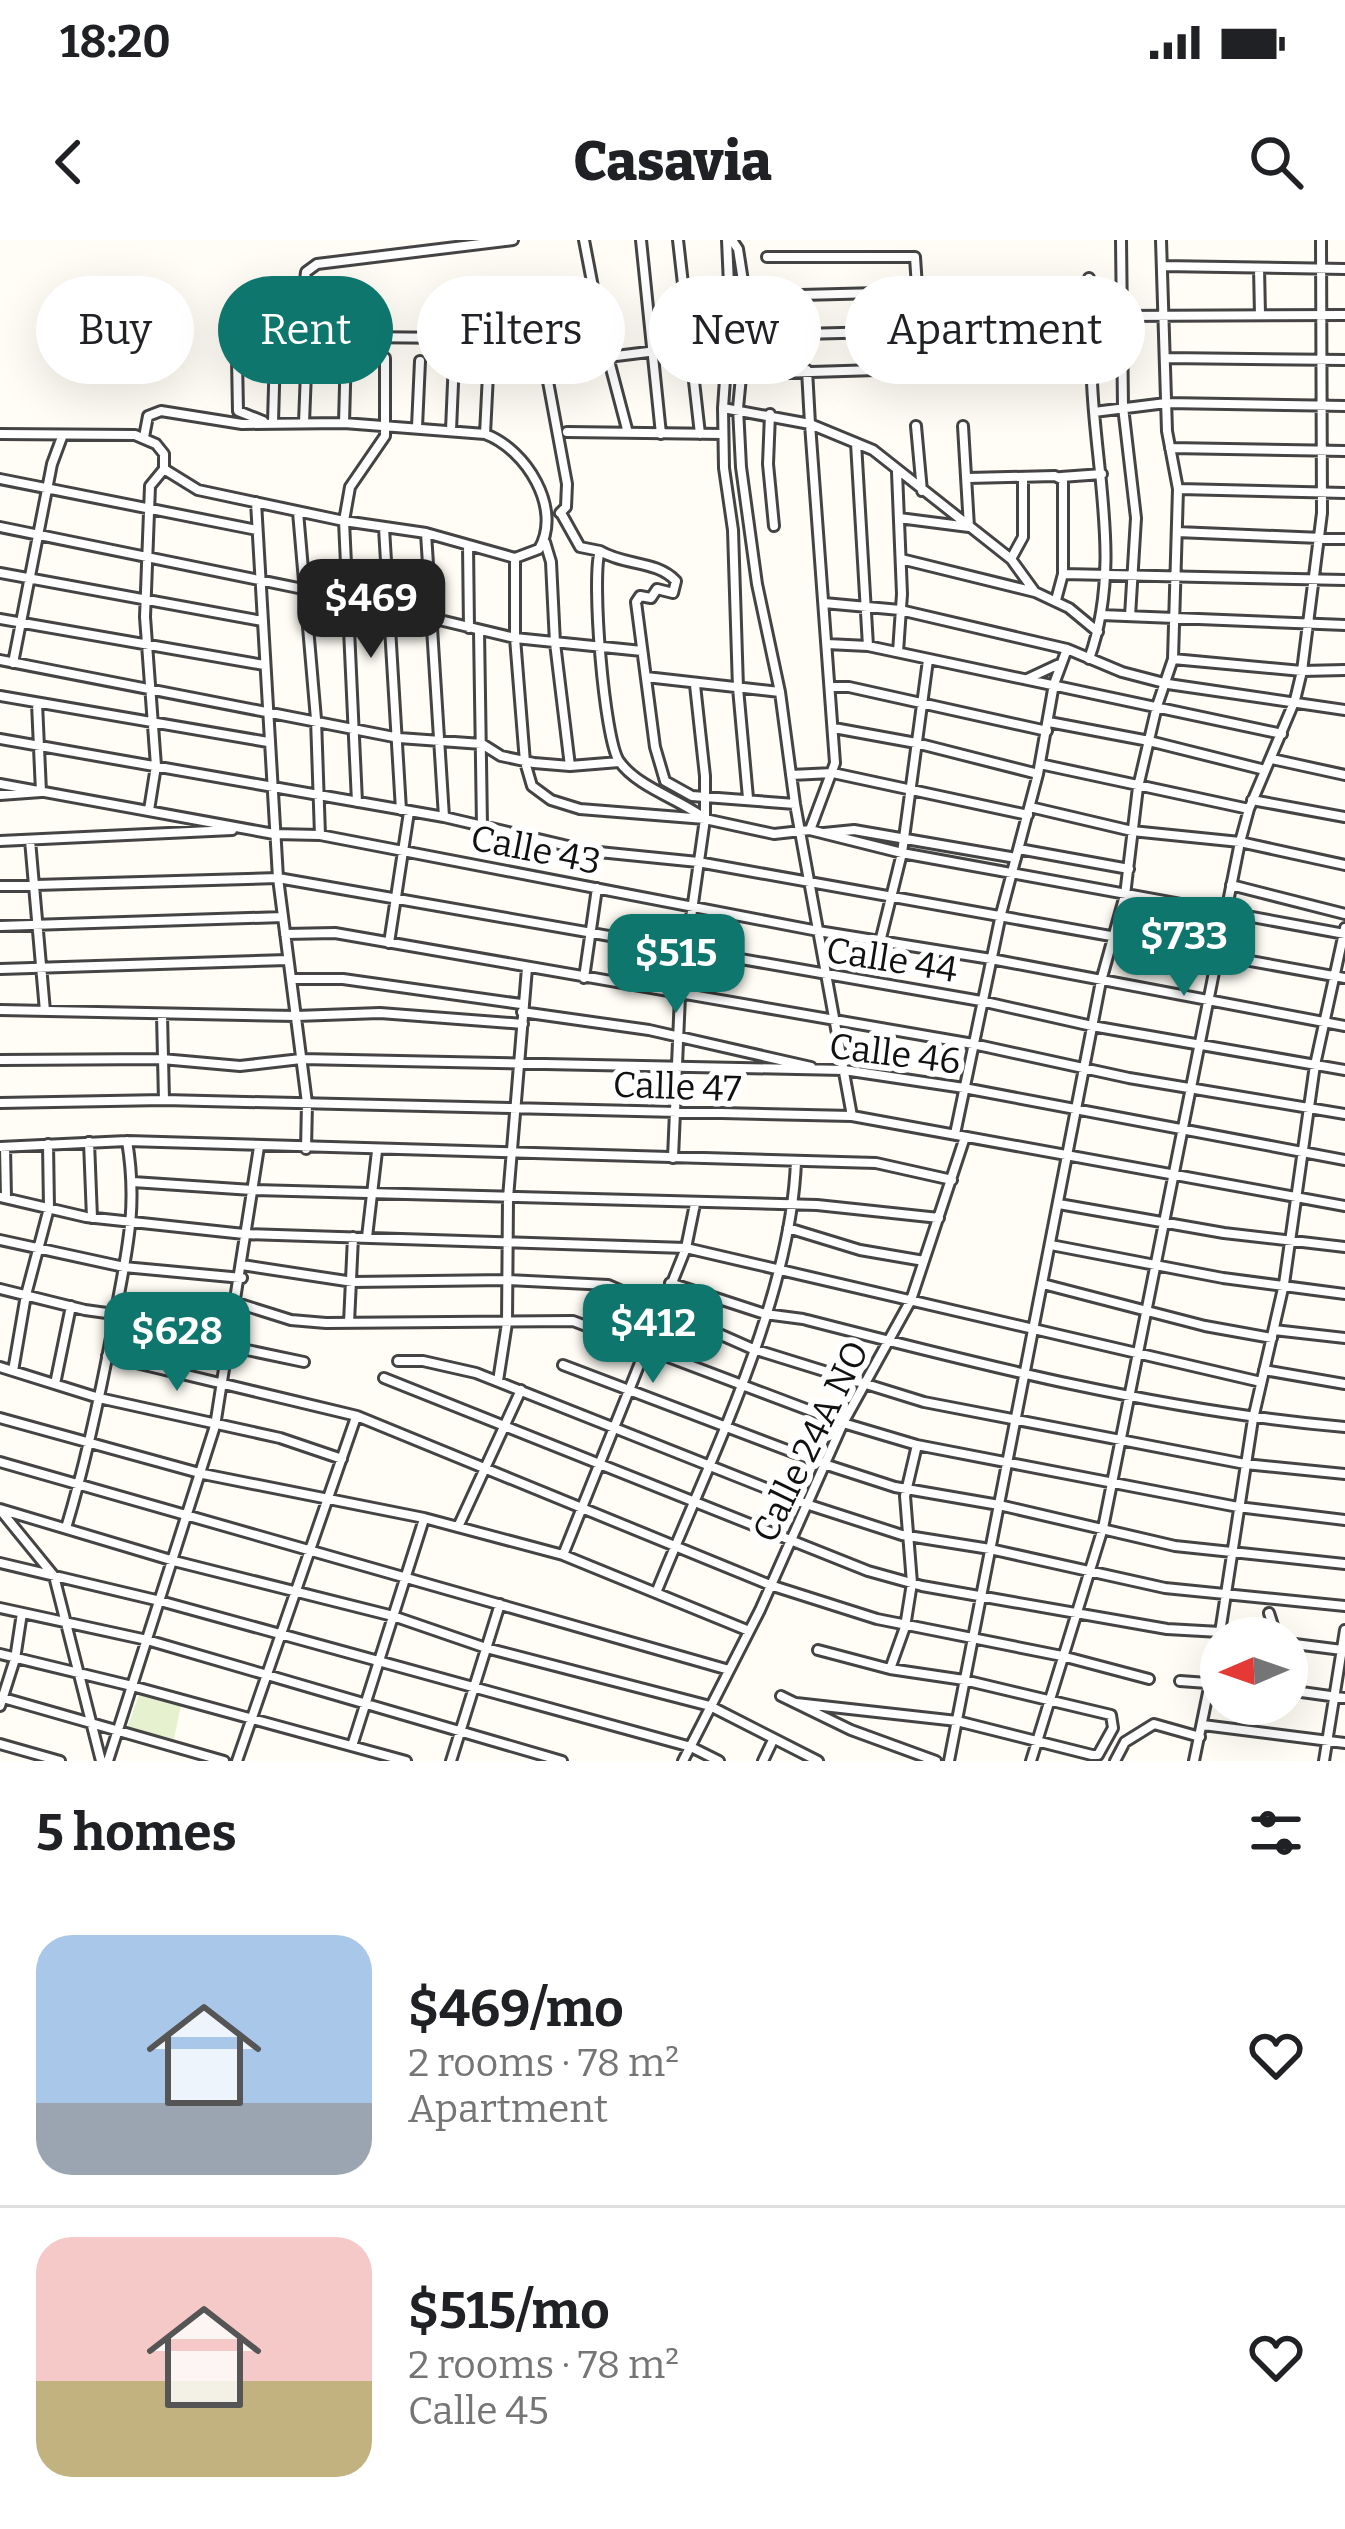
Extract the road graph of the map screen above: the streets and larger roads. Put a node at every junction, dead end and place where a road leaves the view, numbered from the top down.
1 (513, 240) edge
2 (584, 240) edge
3 (641, 240) edge
4 (678, 240) edge
5 (729, 240) edge
6 (1121, 240) edge
7 (1162, 240) edge
8 (1321, 240) edge
9 (767, 257) dead end
10 (1162, 266) junction
11 (1259, 268) junction
12 (1321, 268) junction
13 (1345, 269) edge
14 (306, 276) edge
15 (591, 276) edge
16 (682, 276) edge
17 (729, 276) edge
18 (742, 276) edge
19 (917, 276) edge
20 (1120, 276) edge
21 (1163, 314) junction
22 (1260, 314) junction
23 (1145, 315) edge
24 (1320, 315) junction
25 (1345, 316) edge
26 (649, 329) edge
27 (1165, 358) junction
28 (1319, 360) junction
29 (1345, 360) edge
30 (237, 384) edge
31 (271, 384) edge
32 (306, 384) edge
33 (347, 384) edge
34 (385, 384) edge
35 (419, 384) edge
36 (453, 384) edge
37 (488, 384) edge
38 (548, 384) edge
39 (615, 384) edge
40 (655, 384) edge
41 (694, 384) edge
42 (725, 384) edge
43 (741, 384) edge
44 (808, 384) edge
45 (1093, 384) edge
46 (1122, 384) edge
47 (1166, 403) junction
48 (1123, 406) junction
49 (1319, 406) junction
50 (1345, 406) edge
51 (723, 408) junction
52 (738, 408) junction
53 (1094, 412) junction
54 (770, 414) junction
55 (269, 421) junction
56 (304, 423) junction
57 (344, 423) junction
58 (810, 424) junction
59 (386, 426) junction
60 (916, 426) dead end
61 (963, 426) dead end
62 (417, 427) junction
63 (452, 430) junction
64 (567, 432) dead end
65 (628, 433) junction
66 (0, 434) edge
67 (485, 434) junction
68 (661, 434) junction
69 (700, 434) junction
70 (723, 434) junction
71 (62, 437) junction
72 (144, 437) junction
73 (856, 442) junction
74 (1170, 448) junction
75 (1345, 451) edge
76 (1321, 452) junction
77 (164, 469) junction
78 (896, 471) junction
79 (1102, 474) junction
80 (1023, 477) junction
81 (1060, 477) junction
82 (0, 478) edge
83 (968, 478) junction
84 (49, 487) junction
85 (1178, 489) junction
86 (922, 493) junction
87 (1345, 493) edge
88 (1322, 494) junction
89 (256, 502) junction
90 (149, 508) junction
91 (298, 512) junction
92 (555, 514) junction
93 (898, 518) junction
94 (344, 521) junction
95 (0, 526) edge
96 (774, 526) dead end
97 (969, 527) junction
98 (384, 528) junction
99 (258, 530) junction
100 (1177, 532) junction
101 (426, 533) junction
102 (39, 535) junction
103 (1345, 538) edge
104 (1318, 539) junction
105 (544, 540) junction
106 (468, 545) junction
107 (600, 551) junction
108 (147, 556) junction
109 (514, 558) junction
110 (1011, 559) junction
111 (901, 560) junction
112 (0, 573) edge
113 (1106, 573) junction
114 (1064, 574) junction
115 (1175, 575) junction
116 (1132, 577) junction
117 (30, 579) junction
118 (1312, 579) junction
119 (260, 580) junction
120 (1345, 580) edge
121 (304, 590) junction
122 (1035, 592) junction
123 (346, 598) junction
124 (1056, 600) junction
125 (146, 601) junction
126 (824, 603) junction
127 (387, 608) junction
128 (867, 608) junction
129 (900, 610) junction
130 (1101, 615) junction
131 (1130, 616) junction
132 (432, 617) junction
133 (1174, 618) junction
134 (0, 619) edge
135 (262, 621) junction
136 (21, 623) junction
137 (1307, 625) junction
138 (1345, 625) edge
139 (474, 629) junction
140 (1098, 632) junction
141 (515, 638) junction
142 (555, 644) junction
143 (827, 644) junction
144 (868, 646) junction
145 (148, 647) junction
146 (603, 648) junction
147 (1067, 649) junction
148 (642, 651) junction
149 (898, 652) junction
150 (1089, 659) junction
151 (1174, 659) junction
152 (0, 660) edge
153 (928, 660) junction
154 (14, 663) junction
155 (1059, 664) junction
156 (264, 665) junction
157 (1345, 670) edge
158 (1302, 671) junction
159 (646, 677) junction
160 (1026, 680) junction
161 (1054, 684) junction
162 (1168, 684) junction
163 (695, 685) junction
164 (830, 687) junction
165 (738, 688) junction
166 (152, 689) junction
167 (780, 692) junction
168 (0, 696) edge
169 (1295, 700) junction
170 (37, 702) junction
171 (921, 703) junction
172 (1157, 706) junction
173 (1345, 710) edge
174 (266, 712) junction
175 (316, 719) junction
176 (155, 723) junction
177 (352, 726) junction
178 (1048, 726) junction
179 (834, 728) junction
180 (1282, 734) junction
181 (399, 738) junction
182 (0, 739) edge
183 (1149, 741) junction
184 (268, 742) junction
185 (438, 742) junction
186 (916, 743) junction
187 (482, 744) junction
188 (39, 746) junction
189 (1272, 759) junction
190 (525, 762) junction
191 (620, 762) junction
192 (156, 766) junction
193 (570, 766) junction
194 (1039, 769) junction
195 (1265, 770) junction
196 (832, 772) junction
197 (791, 775) junction
198 (1345, 776) edge
199 (0, 784) edge
200 (271, 787) junction
201 (1138, 787) junction
202 (910, 790) junction
203 (41, 792) junction
204 (0, 795) edge
205 (318, 795) junction
206 (706, 797) junction
207 (748, 798) junction
208 (357, 802) junction
209 (795, 804) junction
210 (1251, 804) junction
211 (149, 810) junction
212 (405, 811) junction
213 (1029, 811) junction
214 (444, 817) junction
215 (1345, 818) edge
216 (705, 819) junction
217 (482, 826) junction
218 (246, 829) junction
219 (1132, 830) junction
220 (806, 831) junction
221 (274, 834) junction
222 (822, 834) junction
223 (320, 835) junction
224 (904, 838) junction
225 (30, 839) junction
226 (0, 841) edge
227 (1240, 842) junction
228 (403, 851) junction
229 (902, 853) junction
230 (1018, 853) junction
231 (698, 862) junction
232 (1345, 866) edge
233 (1129, 869) junction
234 (1012, 874) junction
235 (278, 878) junction
236 (810, 882) junction
237 (34, 885) junction
238 (1232, 885) junction
239 (0, 886) edge
240 (597, 888) junction
241 (890, 896) junction
242 (1125, 896) junction
243 (397, 899) junction
244 (691, 906) junction
245 (1000, 914) junction
246 (1225, 914) junction
247 (1345, 914) edge
248 (283, 917) junction
249 (38, 924) junction
250 (0, 926) edge
251 (818, 931) junction
252 (1345, 932) edge
253 (285, 934) junction
254 (591, 934) junction
255 (1115, 940) junction
256 (880, 942) junction
257 (389, 943) junction
258 (686, 950) junction
259 (1214, 958) junction
260 (991, 959) junction
261 (288, 960) junction
262 (41, 968) junction
263 (527, 968) junction
264 (0, 969) edge
265 (825, 975) junction
266 (1340, 977) edge
267 (584, 978) junction
268 (291, 979) junction
269 (1101, 981) junction
270 (680, 995) junction
271 (981, 1001) junction
272 (1206, 1002) junction
273 (522, 1008) junction
274 (0, 1010) edge
275 (45, 1011) junction
276 (162, 1015) junction
277 (296, 1016) junction
278 (836, 1022) junction
279 (1325, 1022) junction
280 (523, 1024) junction
281 (1092, 1026) junction
282 (1345, 1026) edge
283 (677, 1039) junction
284 (973, 1044) junction
285 (1198, 1044) junction
286 (162, 1059) junction
287 (301, 1059) junction
288 (0, 1060) edge
289 (518, 1064) junction
290 (1315, 1065) junction
291 (676, 1067) junction
292 (1085, 1067) junction
293 (819, 1069) junction
294 (844, 1070) junction
295 (1345, 1070) edge
296 (1190, 1086) junction
297 (964, 1088) junction
298 (164, 1100) junction
299 (0, 1103) edge
300 (307, 1103) junction
301 (513, 1106) junction
302 (1308, 1108) junction
303 (1078, 1110) junction
304 (674, 1114) junction
305 (1345, 1114) edge
306 (852, 1116) junction
307 (1182, 1130) junction
308 (960, 1135) junction
309 (127, 1141) junction
310 (89, 1142) junction
311 (48, 1144) junction
312 (2, 1147) edge
313 (259, 1147) junction
314 (305, 1149) junction
315 (377, 1151) junction
316 (1301, 1153) junction
317 (511, 1154) junction
318 (673, 1158) junction
319 (1069, 1159) junction
320 (1345, 1160) edge
321 (796, 1161) junction
322 (1173, 1177) junction
323 (952, 1180) junction
324 (133, 1182) junction
325 (252, 1190) junction
326 (370, 1194) junction
327 (3, 1197) edge
328 (1294, 1197) junction
329 (508, 1198) junction
330 (695, 1204) junction
331 (795, 1204) junction
332 (1059, 1204) junction
333 (1345, 1206) edge
334 (50, 1208) junction
335 (92, 1218) junction
336 (939, 1218) junction
337 (134, 1222) junction
338 (1164, 1222) junction
339 (788, 1228) junction
340 (244, 1234) junction
341 (353, 1237) junction
342 (367, 1238) junction
343 (1289, 1238) junction
344 (0, 1240) edge
345 (507, 1241) junction
346 (1051, 1245) junction
347 (1345, 1247) edge
348 (39, 1249) junction
349 (686, 1249) junction
350 (924, 1262) junction
351 (242, 1264) junction
352 (1155, 1266) junction
353 (124, 1267) junction
354 (778, 1268) junction
355 (242, 1278) junction
356 (507, 1280) junction
357 (353, 1282) junction
358 (670, 1283) junction
359 (1043, 1284) junction
360 (1285, 1284) junction
361 (1, 1292) edge
362 (1345, 1294) edge
363 (26, 1295) junction
364 (910, 1300) junction
365 (237, 1303) junction
366 (71, 1306) junction
367 (661, 1306) junction
368 (1147, 1308) junction
369 (116, 1312) junction
370 (765, 1314) junction
371 (157, 1320) junction
372 (233, 1321) junction
373 (349, 1323) junction
374 (507, 1323) junction
375 (1034, 1329) junction
376 (1273, 1334) junction
377 (1345, 1338) edge
378 (888, 1341) junction
379 (228, 1346) junction
380 (645, 1346) junction
381 (753, 1349) junction
382 (1138, 1354) junction
383 (107, 1356) junction
384 (398, 1361) dead end
385 (304, 1362) dead end
386 (562, 1365) dead end
387 (0, 1367) edge
388 (1264, 1370) junction
389 (13, 1371) junction
390 (1024, 1376) junction
391 (384, 1378) dead end
392 (498, 1382) junction
393 (866, 1382) junction
394 (1262, 1382) junction
395 (740, 1383) junction
396 (55, 1384) junction
397 (1345, 1384) edge
398 (224, 1385) junction
399 (521, 1390) junction
400 (628, 1390) junction
401 (1129, 1395) junction
402 (100, 1398) junction
403 (357, 1416) junction
404 (1016, 1417) junction
405 (1253, 1419) junction
406 (1, 1420) edge
407 (843, 1423) junction
408 (215, 1426) junction
409 (723, 1426) junction
410 (614, 1427) junction
411 (1345, 1427) edge
412 (506, 1428) junction
413 (1120, 1440) junction
414 (92, 1444) junction
415 (917, 1445) junction
416 (342, 1459) junction
417 (0, 1462) edge
418 (1007, 1462) junction
419 (824, 1464) junction
420 (1245, 1464) junction
421 (599, 1465) junction
422 (707, 1465) junction
423 (484, 1468) junction
424 (203, 1474) junction
425 (1345, 1474) edge
426 (80, 1484) junction
427 (1112, 1484) junction
428 (907, 1489) junction
429 (328, 1499) junction
430 (692, 1503) junction
431 (806, 1504) junction
432 (998, 1505) junction
433 (1238, 1507) junction
434 (582, 1508) junction
435 (0, 1509) edge
436 (189, 1514) junction
437 (424, 1518) junction
438 (1345, 1520) edge
439 (458, 1527) junction
440 (66, 1528) junction
441 (1102, 1528) junction
442 (906, 1535) junction
443 (789, 1543) junction
444 (675, 1546) junction
445 (990, 1549) junction
446 (310, 1550) junction
447 (1233, 1553) junction
448 (563, 1555) junction
449 (174, 1561) junction
450 (0, 1563) edge
451 (1345, 1564) edge
452 (1089, 1570) junction
453 (55, 1576) junction
454 (405, 1577) junction
455 (912, 1583) junction
456 (770, 1585) junction
457 (296, 1592) junction
458 (656, 1593) junction
459 (981, 1595) junction
460 (1226, 1595) junction
461 (160, 1601) junction
462 (500, 1604) junction
463 (1345, 1606) edge
464 (0, 1608) edge
465 (1076, 1612) junction
466 (22, 1613) junction
467 (1269, 1613) dead end
468 (393, 1616) junction
469 (1223, 1617) edge
470 (1270, 1617) edge
471 (65, 1620) junction
472 (905, 1627) junction
473 (749, 1630) junction
474 (1345, 1630) edge
475 (1200, 1633) edge
476 (281, 1634) junction
477 (973, 1636) junction
478 (147, 1640) junction
479 (486, 1648) junction
480 (1308, 1648) edge
481 (818, 1650) dead end
482 (0, 1654) edge
483 (1341, 1655) junction
484 (1062, 1656) junction
485 (15, 1659) junction
486 (379, 1661) junction
487 (890, 1669) junction
488 (729, 1670) junction
489 (77, 1671) junction
490 (266, 1676) junction
491 (1149, 1678) dead end
492 (964, 1680) junction
493 (1180, 1681) dead end
494 (1200, 1683) edge
495 (132, 1686) junction
496 (474, 1688) junction
497 (1308, 1693) edge
498 (781, 1696) dead end
499 (1340, 1697) edge
500 (1, 1700) edge
501 (1047, 1702) junction
502 (796, 1703) junction
503 (365, 1706) junction
504 (710, 1706) junction
505 (252, 1719) junction
506 (957, 1721) junction
507 (89, 1725) junction
508 (1203, 1725) joint
509 (116, 1732) junction
510 (459, 1734) junction
511 (1199, 1737) junction
512 (773, 1740) junction
513 (1327, 1740) junction
514 (1037, 1741) junction
515 (1345, 1743) edge
516 (0, 1744) edge
517 (352, 1746) junction
518 (691, 1747) junction
519 (1116, 1759) edge
520 (60, 1761) edge
521 (105, 1761) edge
522 (224, 1761) edge
523 (237, 1761) edge
524 (406, 1761) edge
525 (451, 1761) edge
526 (562, 1761) edge
527 (683, 1761) edge
528 (719, 1761) edge
529 (763, 1761) edge
530 (818, 1761) edge
531 (936, 1761) edge
532 (949, 1761) edge
533 (1031, 1761) edge
534 (1128, 1761) edge
535 (1194, 1761) edge
536 (1324, 1761) edge

1 - 14 street
2 - 15 street
3 - 26 street
4 - 16 street
5 - 17 street
5 - 18 street
6 - 20 street
7 - 10 street
8 - 12 street
9 - 19 street
10 - 11 street
10 - 21 street
11 - 12 street
11 - 22 street
12 - 13 street
12 - 24 street
21 - 22 street
21 - 23 street
21 - 27 street
22 - 24 street
24 - 25 street
24 - 28 street
27 - 28 street
27 - 47 street
28 - 29 street
28 - 49 street
30 - 55 street
31 - 55 street
32 - 56 street
33 - 57 street
34 - 59 street
35 - 62 street
36 - 63 street
37 - 67 street
38 - 92 street
39 - 65 street
40 - 68 street
41 - 69 street
42 - 51 street
43 - 52 street
44 - 58 street
45 - 53 street
46 - 48 street
47 - 48 street
47 - 49 street
47 - 74 street
48 - 53 street
48 - 116 street
49 - 50 street
49 - 76 street
51 - 52 street
51 - 70 street
52 - 54 street
52 - 167 street
53 - 79 street
54 - 58 street
54 - 96 street
55 - 56 street
55 - 72 street
56 - 57 street
57 - 59 street
58 - 73 street
58 - 126 street
59 - 62 street
59 - 94 street
60 - 86 street
61 - 83 street
62 - 63 street
63 - 67 street
64 - 65 street
65 - 68 street
66 - 71 street
67 - 92 street
68 - 69 street
69 - 70 street
70 - 165 street
71 - 72 street
71 - 84 street
72 - 77 street
73 - 78 street
73 - 128 street
74 - 76 street
74 - 85 street
75 - 76 street
76 - 88 street
77 - 89 street
77 - 90 street
78 - 86 street
78 - 93 street
79 - 81 street
79 - 113 street
80 - 81 street
80 - 83 street
80 - 110 street
81 - 114 street
82 - 84 street
83 - 97 street
84 - 90 street
84 - 102 street
85 - 88 street
85 - 100 street
86 - 97 street
87 - 88 street
88 - 104 street
89 - 91 street
89 - 99 street
90 - 99 street
90 - 108 street
91 - 94 street
91 - 121 street
92 - 105 street
92 - 107 street
93 - 97 street
93 - 111 street
94 - 98 street
94 - 123 street
95 - 102 street
97 - 110 street
98 - 101 street
98 - 127 street
99 - 119 street
100 - 104 street
100 - 115 street
101 - 106 street
101 - 132 street
102 - 108 street
102 - 117 street
103 - 104 street
104 - 118 street
105 - 109 street
105 - 142 street
106 - 109 street
106 - 139 street
107 - 146 street
107 - 148 street
108 - 119 street
108 - 125 street
109 - 141 street
110 - 122 street
111 - 122 street
111 - 129 street
112 - 117 street
113 - 114 street
113 - 116 street
113 - 130 street
114 - 124 street
115 - 116 street
115 - 118 street
115 - 133 street
116 - 131 street
117 - 125 street
117 - 136 street
118 - 120 street
118 - 137 street
119 - 121 street
119 - 135 street
121 - 123 street
121 - 175 street
122 - 124 street
123 - 127 street
123 - 177 street
124 - 140 street
125 - 135 street
125 - 145 street
126 - 128 street
126 - 143 street
127 - 132 street
127 - 181 street
128 - 129 street
128 - 144 street
129 - 147 street
129 - 149 street
130 - 131 street
130 - 140 street
131 - 133 street
132 - 139 street
132 - 185 street
133 - 137 street
133 - 151 street
134 - 136 street
135 - 156 street
136 - 145 street
136 - 154 street
137 - 138 street
137 - 158 street
139 - 141 street
139 - 187 street
140 - 150 street
141 - 142 street
141 - 190 street
142 - 146 street
142 - 193 street
143 - 144 street
143 - 164 street
144 - 149 street
145 - 156 street
145 - 166 street
146 - 148 street
146 - 191 street
147 - 150 street
147 - 155 street, Calle 24A NO
148 - 159 street
149 - 153 street
150 - 162 street
151 - 158 street
151 - 162 street
152 - 154 street
153 - 160 street
153 - 171 street
154 - 166 street
155 - 160 street
155 - 161 street, Calle 24A NO
156 - 174 street
157 - 158 street
158 - 169 street
159 - 163 street
159 - 206 street
160 - 161 street
161 - 172 street
161 - 178 street, Calle 24A NO
162 - 169 street
162 - 172 street
163 - 165 street
163 - 206 street
164 - 171 street
164 - 179 street
165 - 167 street
165 - 207 street
166 - 174 street
166 - 176 street
167 - 197 street
168 - 170 street
169 - 173 street
169 - 180 street
170 - 176 street
170 - 188 street
171 - 178 street
171 - 186 street
172 - 180 street
172 - 183 street
174 - 175 street
174 - 184 street
175 - 177 street
175 - 205 street
176 - 184 street
176 - 192 street
177 - 181 street
177 - 208 street
178 - 183 street
178 - 194 street, Calle 24A NO
179 - 186 street
179 - 196 street
180 - 189 street
181 - 185 street
181 - 212 street
182 - 188 street
183 - 195 street
183 - 201 street
184 - 200 street
185 - 187 street
185 - 214 street
186 - 194 street
186 - 202 street
187 - 190 street
187 - 217 street
188 - 192 street
188 - 203 street
189 - 195 street
189 - 198 street
190 - 193 street
190 - 216 street
191 - 193 street
191 - 216 street
192 - 200 street
192 - 211 street
194 - 201 street
194 - 213 street, Calle 24A NO
195 - 210 street
196 - 197 street
196 - 202 street
196 - 220 street
197 - 209 street
199 - 203 street, Calle 43
200 - 205 street
200 - 221 street
201 - 210 street
201 - 219 street
202 - 213 street
202 - 224 street
203 - 204 street
203 - 211 street, Calle 43
205 - 208 street
205 - 223 street
206 - 207 street
206 - 216 street
207 - 209 street
208 - 212 street
209 - 220 street
210 - 215 street
210 - 227 street
211 - 218 street, Calle 43
212 - 214 street
212 - 228 street
213 - 219 street
213 - 230 street, Calle 24A NO
214 - 217 street
216 - 220 street
216 - 231 street
217 - 231 street
218 - 221 street, Calle 43
218 - 225 street
219 - 227 street
219 - 233 street
220 - 222 street
220 - 236 street
221 - 223 street, Calle 43
221 - 235 street
222 - 224 street
222 - 229 street
223 - 228 street, Calle 43
224 - 229 street
224 - 230 street
225 - 226 street
225 - 237 street
227 - 232 street
227 - 238 street
228 - 240 street, Calle 43
228 - 243 street
229 - 234 street
229 - 241 street
230 - 233 street
230 - 234 street, Calle 24A NO
231 - 236 street
231 - 244 street
233 - 242 street
234 - 242 street
234 - 245 street, Calle 24A NO
235 - 237 street, Calle 44
235 - 243 street, Calle 44
235 - 248 street
236 - 241 street
236 - 251 street
237 - 239 street, Calle 44
237 - 249 street
238 - 246 street
238 - 247 street
240 - 244 street, Calle 43
240 - 254 street
241 - 245 street
241 - 256 street
242 - 246 street
242 - 255 street
243 - 254 street, Calle 44
243 - 257 street
244 - 251 street, Calle 43
244 - 258 street
245 - 255 street
245 - 260 street, Calle 24A NO
246 - 252 street
246 - 259 street
248 - 249 street
248 - 253 street
249 - 250 street
249 - 262 street
251 - 256 street, Calle 43
251 - 265 street
252 - 266 street
253 - 257 street
253 - 261 street
254 - 258 street, Calle 44
254 - 267 street
255 - 259 street
255 - 269 street
256 - 260 street, Calle 43
257 - 263 street
258 - 265 street, Calle 44
258 - 270 street
259 - 266 street
259 - 272 street
260 - 269 street, Calle 43
260 - 271 street, Calle 24A NO
261 - 262 street
261 - 268 street
262 - 264 street
262 - 275 street
263 - 267 street
263 - 273 street
265 - 271 street, Calle 44
265 - 278 street
266 - 279 street
267 - 270 street
268 - 273 street
268 - 277 street
269 - 272 street, Calle 43
269 - 281 street
270 - 278 street
270 - 283 street
271 - 281 street, Calle 44
271 - 284 street, Calle 24A NO
272 - 279 street, Calle 43
272 - 285 street
273 - 280 street
273 - 283 street
274 - 275 street
275 - 276 street
276 - 277 street
276 - 286 street
277 - 280 street
277 - 287 street
278 - 284 street
278 - 294 street
279 - 282 street, Calle 43
279 - 290 street
280 - 289 street
281 - 285 street, Calle 44
281 - 292 street
283 - 291 street
283 - 293 street
284 - 292 street
284 - 297 street, Calle 24A NO
285 - 290 street, Calle 44
285 - 296 street
286 - 287 street, Calle 46
286 - 288 street, Calle 46
286 - 298 street
287 - 289 street, Calle 46
287 - 300 street
289 - 291 street, Calle 46
289 - 301 street
290 - 295 street, Calle 44
290 - 302 street
291 - 293 street, Calle 46
291 - 304 street
292 - 296 street
292 - 303 street
293 - 294 street, Calle 46
294 - 297 street, Calle 46
294 - 306 street
296 - 302 street
296 - 307 street
297 - 303 street, Calle 46
297 - 308 street, Calle 24A NO
298 - 299 street, Calle 47
298 - 300 street, Calle 47
300 - 301 street, Calle 47
300 - 314 street
301 - 304 street, Calle 47
301 - 317 street
302 - 305 street
302 - 316 street
303 - 307 street, Calle 46
303 - 319 street
304 - 306 street, Calle 47
304 - 318 street
306 - 308 street, Calle 47
307 - 316 street, Calle 46
307 - 322 street
308 - 319 street, Calle 47
308 - 323 street, Calle 24A NO
309 - 310 street
309 - 313 street
309 - 324 street
310 - 311 street
310 - 335 street
311 - 312 street
311 - 334 street
312 - 327 street
313 - 314 street
313 - 325 street
314 - 315 street
315 - 317 street
315 - 326 street
316 - 320 street, Calle 46
316 - 328 street
317 - 318 street
317 - 329 street
318 - 321 street
319 - 322 street, Calle 47
319 - 332 street
321 - 323 street
321 - 331 street
322 - 328 street, Calle 47
322 - 338 street
323 - 336 street, Calle 24A NO
324 - 325 street
324 - 337 street
325 - 326 street
325 - 340 street
326 - 329 street
326 - 342 street
327 - 334 street
328 - 333 street, Calle 47
328 - 343 street
329 - 330 street
329 - 345 street
330 - 331 street
330 - 349 street
331 - 336 street
331 - 339 street
332 - 338 street
332 - 346 street
334 - 335 street
334 - 348 street
335 - 337 street
336 - 350 street, Calle 24A NO
337 - 340 street
337 - 353 street
338 - 343 street
338 - 352 street
339 - 350 street
339 - 354 street
340 - 341 street
340 - 351 street
341 - 342 street
341 - 357 street
342 - 345 street
343 - 347 street
343 - 360 street
344 - 348 street
345 - 349 street
345 - 356 street
346 - 352 street
346 - 359 street
348 - 353 street
348 - 363 street
349 - 354 street
349 - 358 street
350 - 364 street, Calle 24A NO
351 - 355 street
351 - 357 street
352 - 360 street
352 - 368 street
353 - 355 street
353 - 369 street
354 - 364 street
354 - 370 street
355 - 365 street
356 - 357 street
356 - 367 street
356 - 374 street
357 - 373 street
358 - 367 street
358 - 370 street
359 - 368 street
359 - 375 street
360 - 362 street
360 - 376 street
361 - 363 street
363 - 366 street
363 - 389 street
364 - 375 street
364 - 378 street, Calle 24A NO
365 - 372 street
365 - 373 street
366 - 369 street
366 - 396 street
367 - 380 street
367 - 381 street
368 - 376 street
368 - 382 street
369 - 371 street
369 - 383 street
370 - 378 street
370 - 381 street
371 - 372 street
371 - 379 street
372 - 379 street
373 - 374 street
374 - 380 street
374 - 392 street
375 - 382 street
375 - 390 street
376 - 377 street
376 - 388 street
378 - 390 street
378 - 393 street, Calle 24A NO
379 - 385 street
379 - 398 street
380 - 395 street
380 - 400 street
381 - 393 street
381 - 395 street
382 - 394 street
382 - 401 street
383 - 398 street
383 - 402 street
384 - 392 street
386 - 400 street
387 - 389 street
388 - 394 street
388 - 397 street
389 - 396 street
390 - 401 street
390 - 404 street
391 - 412 street
392 - 399 street
393 - 404 street
393 - 407 street, Calle 24A NO
394 - 405 street
395 - 407 street
395 - 409 street
396 - 402 street
398 - 403 street
398 - 408 street
399 - 410 street
399 - 412 street
400 - 409 street
400 - 410 street
401 - 405 street
401 - 413 street
402 - 408 street
402 - 414 street
403 - 416 street
403 - 423 street
404 - 413 street
404 - 418 street
405 - 411 street
405 - 420 street
406 - 414 street
407 - 415 street
407 - 419 street, Calle 24A NO
408 - 416 street
408 - 424 street
409 - 419 street
409 - 422 street
410 - 421 street
410 - 422 street
412 - 421 street
412 - 423 street
413 - 420 street
413 - 427 street
414 - 424 street
414 - 426 street
415 - 418 street
415 - 428 street
416 - 429 street
417 - 426 street
418 - 427 street
418 - 432 street
419 - 428 street
419 - 431 street, Calle 24A NO
420 - 425 street
420 - 433 street
421 - 430 street
421 - 434 street
422 - 430 street
422 - 431 street
423 - 434 street
423 - 439 street
424 - 429 street
424 - 436 street
426 - 436 street
426 - 440 street
427 - 433 street
427 - 441 street
428 - 432 street
428 - 442 street
429 - 437 street
429 - 446 street
430 - 443 street
430 - 444 street
431 - 442 street
431 - 443 street, Calle 24A NO
432 - 441 street
432 - 445 street
433 - 438 street
433 - 447 street
434 - 444 street
434 - 448 street
435 - 440 street
435 - 453 street
436 - 446 street
436 - 449 street
437 - 439 street
437 - 454 street
439 - 448 street
440 - 449 street
441 - 447 street
441 - 452 street
442 - 445 street
442 - 455 street
443 - 455 street
443 - 456 street, Calle 24A NO
444 - 456 street
444 - 458 street
445 - 452 street
445 - 459 street
446 - 454 street
446 - 457 street
447 - 451 street
447 - 460 street
448 - 458 street
449 - 457 street
449 - 461 street
450 - 453 street
452 - 460 street
452 - 465 street
453 - 461 street
453 - 471 street
454 - 462 street
454 - 468 street
455 - 459 street
455 - 472 street
456 - 472 street
456 - 473 street, Calle 24A NO
457 - 468 street
457 - 476 street
458 - 473 street
459 - 465 street
459 - 477 street
460 - 463 street
460 - 469 street
461 - 476 street
461 - 478 street
462 - 479 street
462 - 488 street
464 - 466 street
465 - 475 street
465 - 484 street
466 - 471 street
466 - 485 street
467 - 470 street
468 - 479 street
468 - 486 street
471 - 478 street
471 - 489 street
472 - 477 street
472 - 487 street
473 - 488 street, Calle 24A NO
474 - 483 street
476 - 486 street
476 - 490 street
477 - 484 street
477 - 492 street
478 - 490 street
478 - 495 street
479 - 496 street
479 - 504 street
480 - 483 street
481 - 487 street
482 - 485 street
483 - 499 street
484 - 491 street
484 - 501 street
485 - 489 street
485 - 500 street
486 - 496 street
486 - 503 street
487 - 492 street
488 - 504 street, Calle 24A NO
489 - 495 street
489 - 507 street
490 - 503 street
490 - 505 street
492 - 501 street
492 - 506 street
493 - 494 street
495 - 505 street
495 - 509 street
496 - 510 street
496 - 518 street
497 - 499 street
498 - 502 street
499 - 513 street
500 - 507 street
501 - 514 street
501 - 514 street
502 - 506 street
502 - 531 street
503 - 510 street
503 - 517 street
504 - 512 street
504 - 518 street, Calle 24A NO
505 - 517 street
505 - 523 street
506 - 514 street
506 - 532 street
507 - 509 street
507 - 521 street
508 - 511 street
508 - 513 street
509 - 521 street
509 - 522 street
510 - 525 street
510 - 526 street
511 - 519 street
511 - 535 street
512 - 529 street
512 - 530 street
513 - 515 street
513 - 536 street
514 - 533 street
516 - 520 street
517 - 524 street
518 - 527 street, Calle 24A NO
518 - 528 street
519 - 534 street

